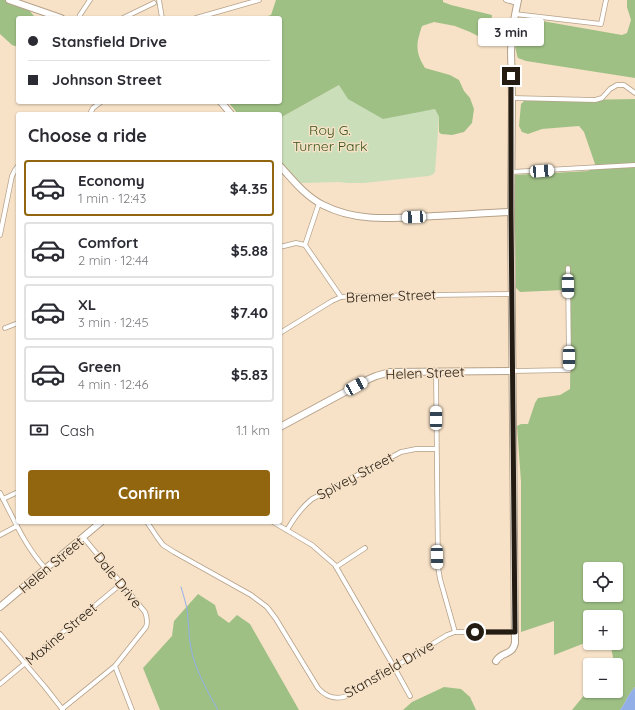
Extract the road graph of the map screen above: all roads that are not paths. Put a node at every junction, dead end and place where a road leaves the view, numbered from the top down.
1 (10, 0) edge
2 (90, 0) edge
3 (159, 0) edge
4 (259, 0) edge
5 (506, 0) edge
6 (606, 0) edge
7 (517, 1) edge
8 (154, 3) dead end
9 (515, 14) junction
10 (55, 16) edge
11 (80, 16) edge
12 (127, 16) edge
13 (162, 16) edge
14 (203, 16) edge
15 (635, 93) edge
16 (512, 98) junction
17 (98, 104) edge
18 (91, 112) edge
19 (635, 165) edge
20 (282, 168) edge
21 (16, 169) edge
22 (511, 172) junction
23 (319, 203) junction
24 (511, 212) junction
25 (0, 235) edge
26 (305, 245) junction
27 (282, 246) edge
28 (568, 268) dead end
29 (511, 294) junction
30 (341, 297) junction
31 (16, 324) edge
32 (5, 328) dead end
33 (282, 332) edge
34 (512, 370) junction
35 (436, 372) junction
36 (282, 426) edge
37 (436, 449) junction
38 (0, 493) edge
39 (16, 493) edge
40 (3, 499) junction
41 (99, 524) edge
42 (148, 524) edge
43 (276, 524) edge
44 (17, 526) junction
45 (287, 530) junction
46 (0, 535) edge
47 (83, 537) junction
48 (365, 548) dead end
49 (336, 567) junction
50 (46, 569) junction
51 (121, 584) junction
52 (0, 607) edge
53 (455, 632) junction
54 (515, 632) junction
55 (0, 634) edge
56 (496, 661) dead end
57 (25, 664) junction
58 (115, 666) junction
59 (394, 667) junction
60 (0, 684) edge
61 (410, 696) dead end
62 (62, 710) edge
63 (132, 710) edge

1 - 10 street
2 - 11 street
3 - 13 street
4 - 14 street
5 - 7 street
6 - 9 street
7 - 9 street
8 - 12 street
9 - 16 street
15 - 16 street
16 - 22 street
17 - 18 street
19 - 22 street
20 - 23 street
21 - 25 street
22 - 24 street
23 - 24 street
23 - 26 street
24 - 29 street
26 - 27 street
26 - 30 street
28 - 34 street
29 - 30 street, Bremer Street
29 - 34 street
30 - 33 street, Bremer Street
31 - 32 street
34 - 35 street, Helen Street
34 - 54 street
35 - 36 street, Helen Street
35 - 37 street
37 - 45 street, Spivey Street
37 - 53 street
38 - 40 street
39 - 40 street
40 - 44 street
41 - 47 street, Helen Street
42 - 59 street, Stansfield Drive
43 - 45 street
44 - 46 street
44 - 50 street
45 - 49 street
47 - 50 street, Helen Street
47 - 51 street, Dale Drive
48 - 49 street
49 - 59 street
50 - 52 street, Helen Street
51 - 57 street, Maxine Street
51 - 58 street, Dale Drive
53 - 54 street, Stansfield Drive
53 - 59 street, Stansfield Drive
54 - 56 street
55 - 57 street
57 - 60 street, Maxine Street
57 - 62 street
58 - 62 street, Dale Drive
58 - 63 street
59 - 61 street

